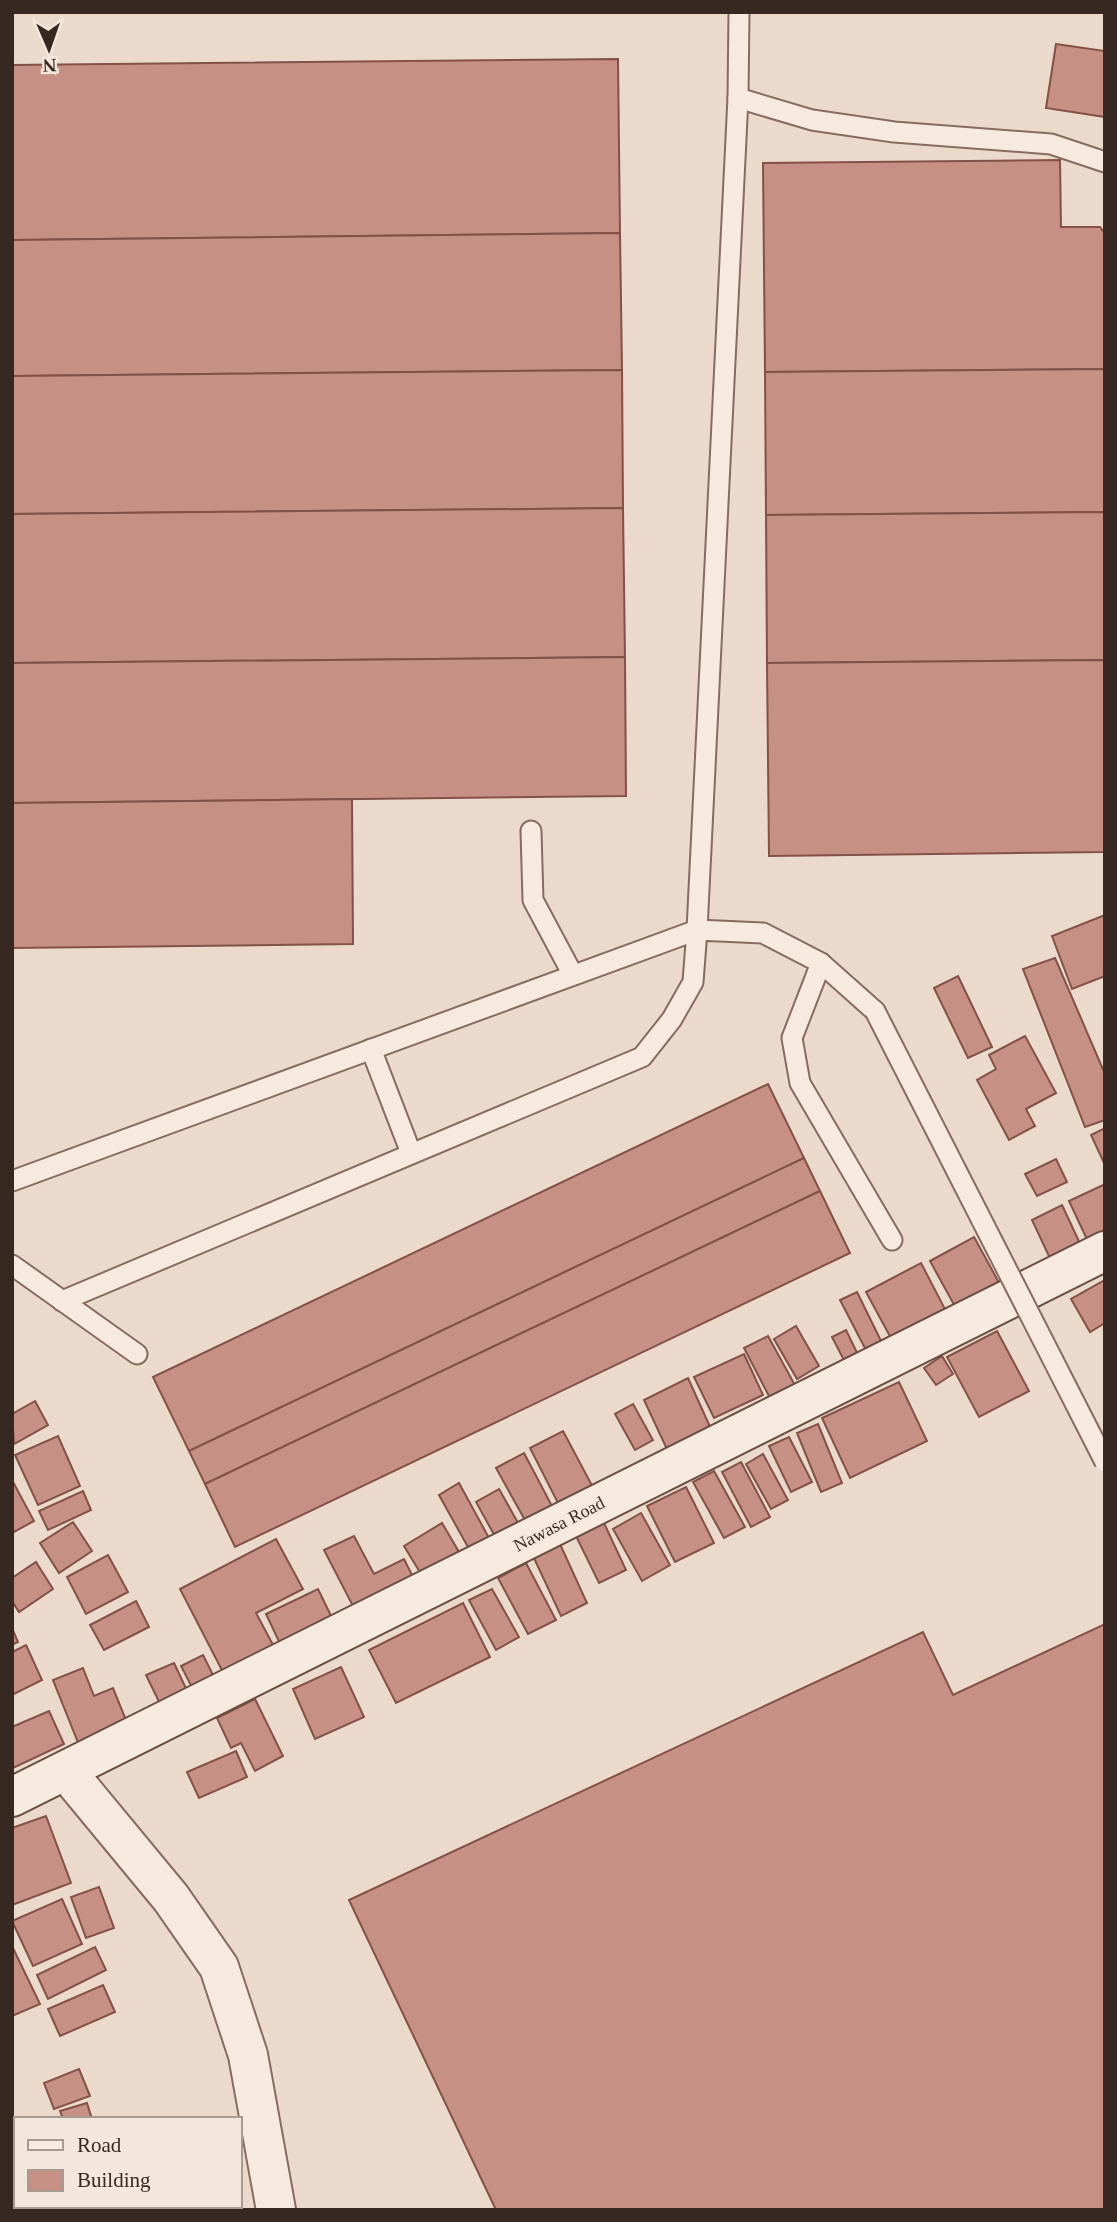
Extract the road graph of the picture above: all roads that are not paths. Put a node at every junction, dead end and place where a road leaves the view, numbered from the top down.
1 (739, 12) edge
2 (738, 97) junction
3 (1105, 162) edge
4 (531, 831) dead end
5 (697, 930) junction
6 (821, 963) junction
7 (573, 975) junction
8 (371, 1049) junction
9 (411, 1153) junction
10 (12, 1181) edge
11 (892, 1240) dead end
12 (1105, 1251) edge
13 (12, 1265) edge
14 (62, 1301) junction
15 (137, 1354) dead end
16 (1105, 1462) edge
17 (66, 1771) junction
18 (12, 1797) edge
19 (276, 2210) edge

1 - 2 lane
2 - 3 lane
2 - 5 lane
4 - 7 lane
5 - 6 lane
5 - 7 lane
5 - 9 lane
6 - 11 lane
6 - 16 lane, bridge
7 - 8 lane
8 - 9 lane
8 - 10 lane
9 - 14 lane
12 - 17 street, Nawasa Road
13 - 14 lane
14 - 15 lane
17 - 18 street, Nawasa Road
17 - 19 street

